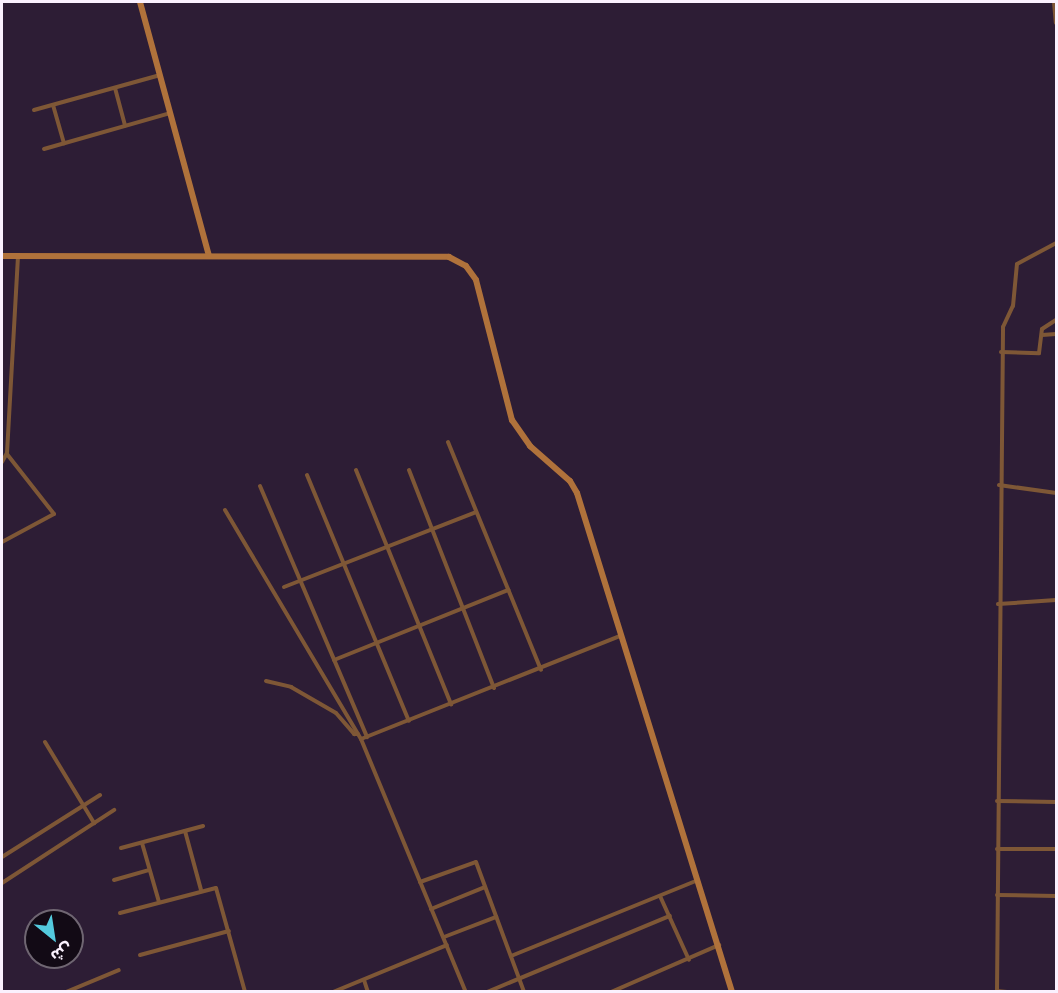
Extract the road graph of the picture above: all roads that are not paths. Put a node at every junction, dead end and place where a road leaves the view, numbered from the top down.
1 (140, 2) edge
2 (1055, 2) edge
3 (1056, 23) edge
4 (160, 75) junction
5 (115, 88) junction
6 (52, 105) junction
7 (34, 110) dead end
8 (170, 113) junction
9 (125, 126) junction
10 (64, 143) junction
11 (44, 149) dead end
12 (1056, 243) edge
13 (18, 255) junction
14 (2, 256) edge
15 (209, 256) junction
16 (1056, 320) edge
17 (1056, 334) edge
18 (1042, 335) junction
19 (1001, 352) junction
20 (448, 442) dead end
21 (7, 453) junction
22 (2, 462) edge
23 (356, 470) dead end
24 (409, 470) dead end
25 (307, 475) dead end
26 (999, 485) junction
27 (260, 486) dead end
28 (1056, 493) edge
29 (225, 510) dead end
30 (476, 512) junction
31 (430, 529) junction
32 (2, 542) edge
33 (387, 545) junction
34 (344, 563) junction
35 (301, 580) junction
36 (284, 587) dead end
37 (508, 590) junction
38 (1056, 600) edge
39 (998, 604) junction
40 (462, 608) junction
41 (420, 626) junction
42 (620, 636) junction
43 (375, 644) junction
44 (334, 660) junction
45 (541, 670) junction
46 (266, 681) dead end
47 (494, 688) junction
48 (451, 704) junction
49 (345, 711) junction
50 (339, 715) junction
51 (409, 721) junction
52 (358, 734) junction
53 (367, 736) junction
54 (362, 739) junction
55 (45, 742) dead end
56 (100, 795) dead end
57 (997, 801) junction
58 (1056, 802) edge
59 (82, 806) junction
60 (114, 810) dead end
61 (94, 823) junction
62 (203, 826) dead end
63 (185, 831) junction
64 (142, 843) junction
65 (121, 848) dead end
66 (997, 849) junction
67 (1056, 849) edge
68 (2, 857) edge
69 (149, 870) junction
70 (114, 880) dead end
71 (696, 881) junction
72 (420, 882) junction
73 (2, 883) edge
74 (485, 887) junction
75 (201, 890) junction
76 (997, 895) junction
77 (660, 896) junction
78 (1056, 896) edge
79 (159, 902) junction
80 (431, 909) junction
81 (120, 913) dead end
82 (670, 916) junction
83 (496, 917) junction
84 (229, 931) junction
85 (444, 937) junction
86 (719, 944) junction
87 (447, 945) junction
88 (140, 955) dead end
89 (510, 956) junction
90 (689, 960) junction
91 (119, 970) dead end
92 (520, 979) junction
93 (364, 980) junction
94 (997, 991) edge
95 (66, 992) edge
96 (245, 992) edge
97 (333, 992) edge
98 (368, 992) edge
99 (466, 992) edge
100 (487, 992) edge
101 (524, 992) edge
102 (611, 992) edge
103 (732, 992) edge
104 (1007, 992) edge

1 - 4 street
2 - 3 street
4 - 5 street
4 - 8 street
5 - 6 street
5 - 9 street
6 - 7 street
6 - 10 street
8 - 9 street
8 - 15 street
9 - 10 street
10 - 11 street
12 - 19 street
13 - 14 street
13 - 15 street
13 - 21 street
15 - 42 street
16 - 18 street
17 - 18 street
18 - 19 street
19 - 26 street
20 - 30 street
21 - 22 street
21 - 32 street
23 - 33 street
24 - 31 street
25 - 34 street
26 - 28 street
26 - 39 street
27 - 35 street
29 - 49 street
30 - 31 street
30 - 37 street
31 - 33 street
31 - 40 street
33 - 34 street
33 - 41 street
34 - 35 street
34 - 43 street
35 - 36 street
35 - 44 street
37 - 40 street
37 - 45 street
38 - 39 street
39 - 57 street
40 - 41 street
40 - 47 street
41 - 43 street
41 - 48 street
42 - 45 street
42 - 71 street
43 - 44 street
43 - 51 street
44 - 53 street
45 - 47 street
46 - 50 street
47 - 48 street
48 - 51 street
49 - 50 street
49 - 52 street
50 - 52 street
51 - 53 street
52 - 54 street
53 - 54 street
54 - 72 street
55 - 59 street
56 - 59 street
57 - 58 street
57 - 66 street
59 - 61 street
59 - 68 street
60 - 61 street
61 - 73 street
62 - 63 street
63 - 64 street
63 - 75 street
64 - 65 street
64 - 69 street
66 - 67 street
66 - 76 street
69 - 70 street
69 - 79 street
71 - 77 street
71 - 86 street
72 - 74 street
72 - 80 street
74 - 80 street
74 - 83 street
75 - 79 street
75 - 84 street
76 - 78 street
76 - 94 street
77 - 82 street
77 - 89 street
79 - 81 street
80 - 85 street
82 - 90 street
82 - 92 street
83 - 85 street
83 - 89 street
84 - 88 street
84 - 96 street
85 - 87 street
86 - 90 street
86 - 103 street
87 - 93 street
87 - 99 street
89 - 92 street
90 - 102 street
91 - 95 street
92 - 100 street
92 - 101 street
93 - 97 street
93 - 98 street
94 - 104 street

